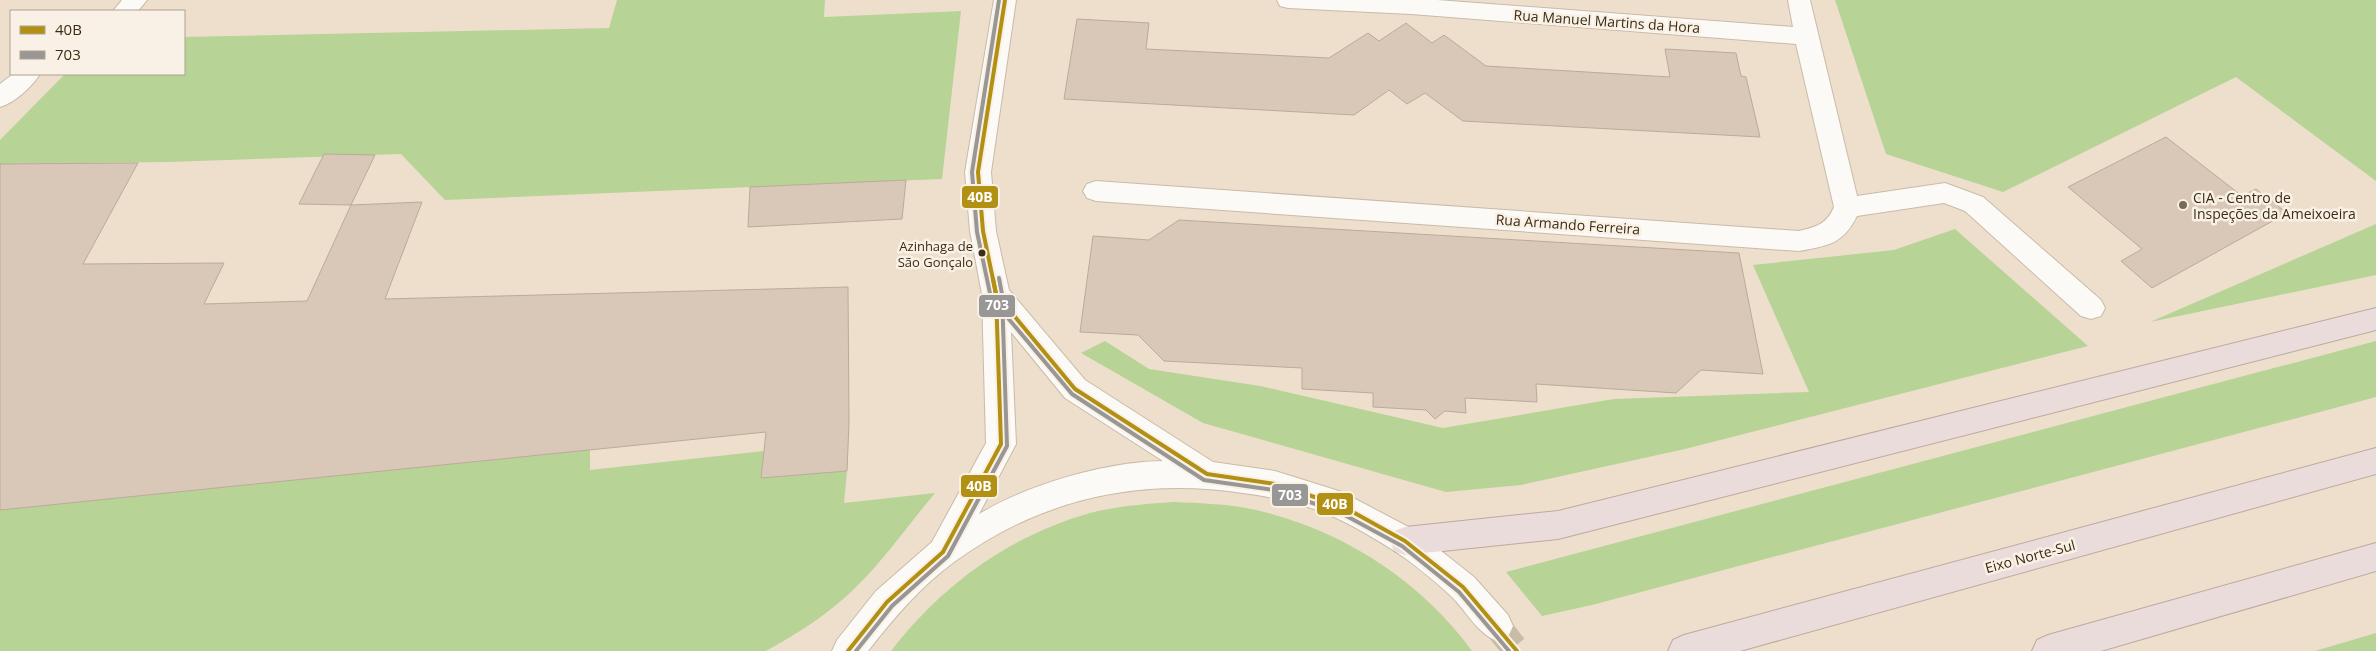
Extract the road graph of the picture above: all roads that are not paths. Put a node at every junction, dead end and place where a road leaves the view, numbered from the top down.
1 (136, 0) edge
2 (1005, 0) edge
3 (1288, 0) edge
4 (1799, 0) edge
5 (1411, 3) edge
6 (125, 10) edge
7 (1806, 36) junction
8 (27, 75) edge
9 (0, 98) edge
10 (1096, 191) dead end
11 (1847, 208) junction
12 (996, 294) junction
13 (2091, 308) dead end
14 (2376, 319) edge
15 (2376, 461) edge
16 (1207, 474) junction
17 (1405, 541) junction
18 (944, 552) junction
19 (2376, 557) edge
20 (1498, 626) tunnel mouth
21 (848, 651) edge
22 (1684, 651) edge
23 (2048, 651) edge

1 - 6 street
2 - 12 street
3 - 5 street, Rua Manuel Martins da Hora
4 - 7 street
5 - 7 street, Rua Manuel Martins da Hora
7 - 11 street
8 - 9 street
10 - 11 street, Rua Armando Ferreira
11 - 13 street
12 - 16 street
12 - 18 street
14 - 17 highway
15 - 22 highway, Eixo Norte-Sul
16 - 17 street
16 - 18 street
17 - 20 street
18 - 21 street
19 - 23 highway

